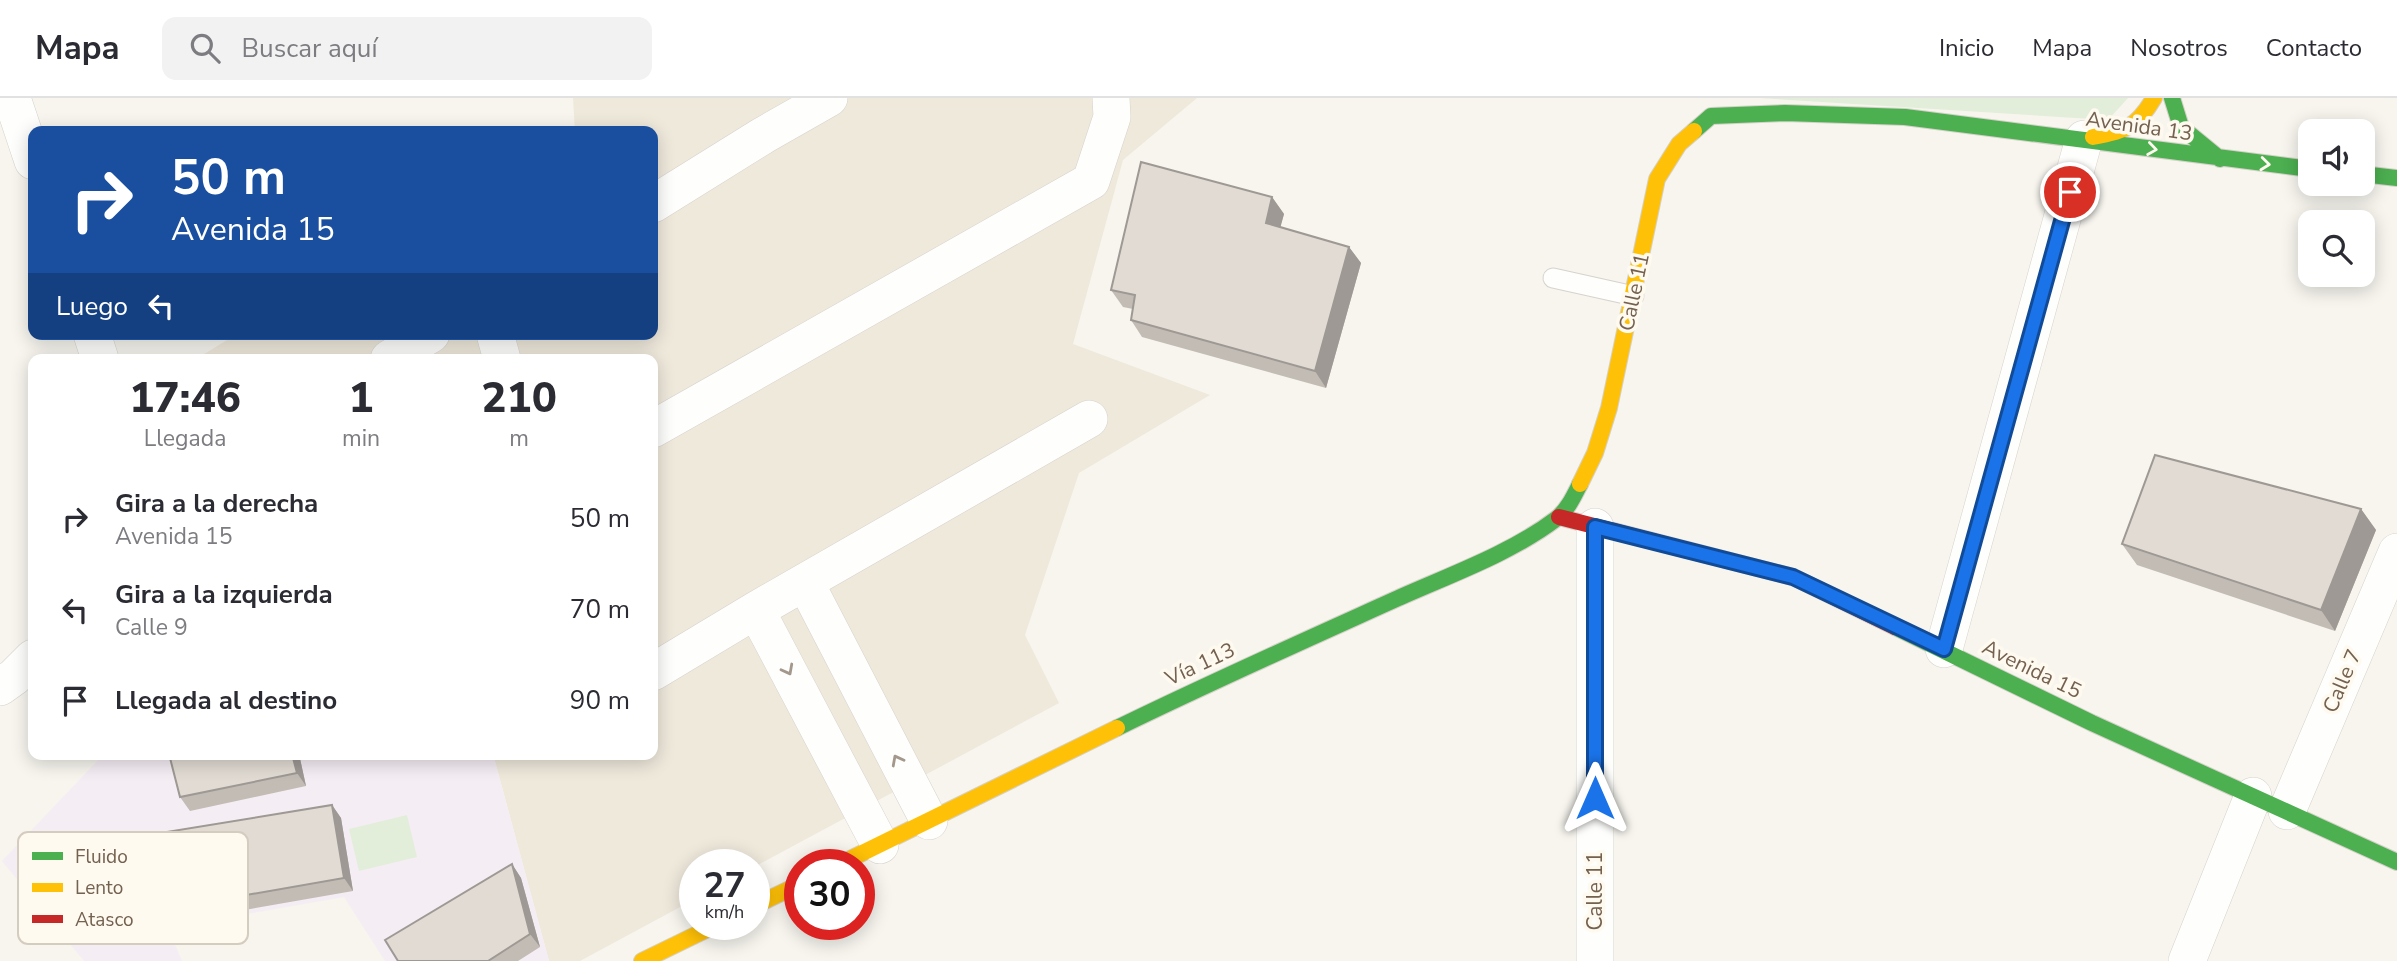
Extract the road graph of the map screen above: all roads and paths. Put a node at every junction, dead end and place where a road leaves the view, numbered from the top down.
1 (12, 98) edge
2 (829, 98) edge
3 (1111, 98) edge
4 (2154, 98) edge
5 (2172, 98) edge
6 (1711, 107) edge
7 (2084, 139) junction
8 (28, 146) edge
9 (2220, 159) junction
10 (2298, 168) edge
11 (2375, 175) edge
12 (2397, 178) edge
13 (658, 201) edge
14 (1553, 278) dead end
15 (1634, 296) junction
16 (421, 340) edge
17 (397, 354) edge
18 (1089, 419) dead end
19 (658, 426) edge
20 (1573, 498) joint
21 (1559, 517) junction
22 (1595, 527) junction
23 (2397, 552) edge
24 (805, 582) junction
25 (756, 610) junction
26 (1944, 649) junction
27 (28, 663) edge
28 (658, 668) edge
29 (0, 687) edge
30 (2253, 796) junction
31 (2287, 811) junction
32 (929, 821) junction
33 (880, 845) junction
34 (872, 849) edge
35 (2397, 862) edge
36 (685, 940) edge
37 (642, 961) edge
38 (1595, 961) edge
39 (2188, 961) edge

1 - 8 street
2 - 13 street
3 - 19 street
4 - 7 main road
5 - 9 main road
6 - 7 main road, Avenida 13
6 - 15 main road, Calle 11
7 -> 9 main road, Avenida 13
7 - 26 street
9 -> 10 main road, Avenida 13
11 - 12 main road
14 - 15 lane
15 - 20 main road, Calle 11
16 - 17 street
18 - 24 street
20 - 21 main road, Vía 113
21 - 22 main road, Avenida 15
21 - 32 main road, Vía 113
22 - 26 main road, Avenida 15
22 - 38 street, Calle 11
23 - 31 street, Calle 7
24 - 25 street
32 -> 24 street
25 - 28 street
25 -> 33 street
26 - 30 main road, Avenida 15
27 - 29 street
30 - 31 main road, Avenida 15
30 - 39 street
31 - 35 main road, Avenida 15
32 - 33 main road, Vía 113
33 - 34 main road, Vía 113
36 - 37 main road

